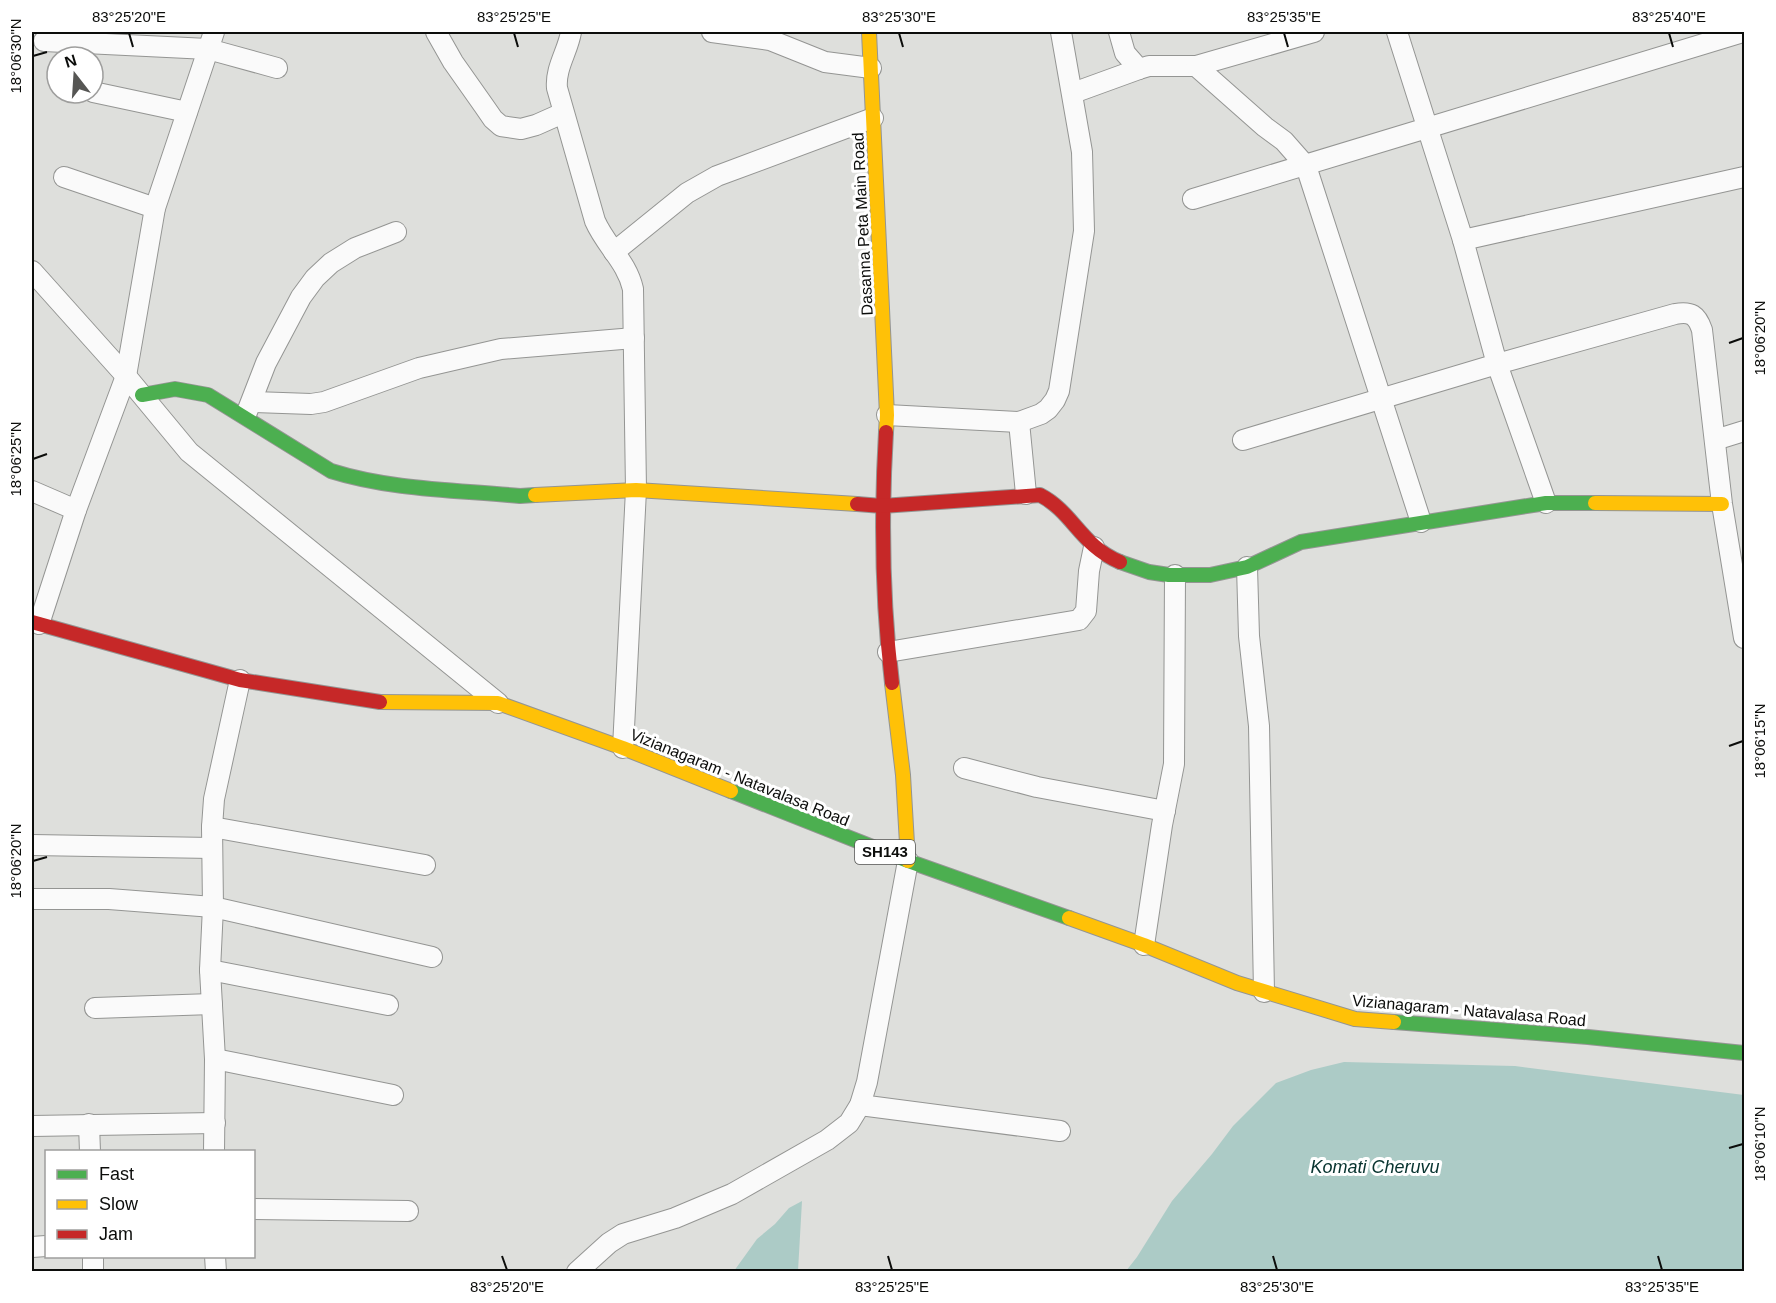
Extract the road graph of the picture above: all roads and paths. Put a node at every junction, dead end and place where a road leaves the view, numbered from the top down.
1 (436, 32) edge
2 (571, 32) edge
3 (712, 32) edge
4 (869, 32) edge
5 (1061, 32) edge
6 (1119, 32) edge
7 (1314, 32) edge
8 (1397, 32) edge
9 (1744, 32) edge
10 (211, 40) edge
11 (44, 41) dead end
12 (1196, 66) junction
13 (277, 68) dead end
14 (871, 68) junction
15 (1139, 69) junction
16 (1073, 93) junction
17 (105, 95) edge
18 (187, 112) junction
19 (563, 113) junction
20 (873, 118) junction
21 (1426, 128) junction
22 (1306, 166) junction
23 (63, 177) dead end
24 (1744, 177) edge
25 (1193, 199) dead end
26 (155, 208) junction
27 (396, 232) dead end
28 (1463, 240) junction
29 (614, 252) junction
30 (32, 271) edge
31 (634, 338) junction
32 (1497, 364) junction
33 (126, 376) junction
34 (142, 395) junction
35 (1383, 398) junction
36 (248, 410) junction
37 (887, 415) junction
38 (1019, 422) junction
39 (1744, 431) edge
40 (1243, 440) dead end
41 (1715, 440) junction
42 (636, 490) junction
43 (32, 491) edge
44 (1026, 494) junction
45 (1546, 503) junction
46 (1722, 504) junction
47 (882, 506) junction
48 (76, 510) junction
49 (1421, 522) junction
50 (1094, 547) junction
51 (1247, 567) junction
52 (1175, 575) junction
53 (35, 623) edge
54 (1744, 638) edge
55 (888, 652) junction
56 (240, 680) junction
57 (498, 703) junction
58 (623, 748) junction
59 (964, 768) dead end
60 (1165, 812) junction
61 (212, 827) junction
62 (32, 845) edge
63 (212, 848) junction
64 (908, 861) junction
65 (425, 865) dead end
66 (32, 899) edge
67 (213, 907) junction
68 (1144, 945) junction
69 (432, 957) dead end
70 (210, 970) junction
71 (1264, 992) junction
72 (212, 1004) junction
73 (388, 1005) dead end
74 (95, 1008) dead end
75 (1744, 1053) edge
76 (215, 1059) junction
77 (393, 1095) dead end
78 (860, 1105) junction
79 (215, 1123) junction
80 (90, 1124) junction
81 (32, 1126) edge
82 (1060, 1131) dead end
83 (90, 1150) edge
84 (214, 1150) edge
85 (255, 1209) edge
86 (408, 1211) dead end
87 (577, 1272) edge

1 - 19 street
2 - 19 street
3 - 14 street
4 - 14 street, Dasanna Peta Main Road
5 - 16 street
6 - 15 street
7 - 12 street
8 - 21 street
9 - 21 street
10 - 11 street
10 - 13 street
10 - 18 street
12 - 15 street
12 - 22 street
14 - 20 street, Dasanna Peta Main Road
15 - 16 street
16 - 38 street
17 - 18 street
18 - 26 street
19 - 29 street
20 - 29 street
20 - 37 street, Dasanna Peta Main Road
21 - 22 street
21 - 28 street
22 - 25 street
22 - 35 street
23 - 26 street
24 - 28 street
26 - 33 street
27 - 36 street
28 - 32 street
29 - 31 street
30 - 33 street
31 - 36 street
31 - 42 street
32 - 35 street
32 - 41 street
32 - 45 street
33 - 34 street
33 - 48 street
34 - 36 street
34 - 57 street
35 - 40 street
35 - 49 street
36 - 42 street
37 - 38 street
37 - 47 street, Dasanna Peta Main Road
38 - 44 street
39 - 41 street
41 - 46 street
42 - 47 street
42 - 58 street
43 - 48 street
44 - 47 street
44 - 50 street
45 - 46 street
45 - 49 street
46 - 54 street
47 - 55 street, Dasanna Peta Main Road
48 - 53 street
49 - 51 street
50 - 52 street
50 - 55 street
51 - 52 street
51 - 71 street
52 - 60 street
53 - 56 street, Vizianagaram - Natavalasa Road / SH143
55 - 64 street, Dasanna Peta Main Road
56 - 57 street, Vizianagaram - Natavalasa Road / SH143
56 - 61 street
57 - 58 street, Vizianagaram - Natavalasa Road / SH143
58 - 64 street, Vizianagaram - Natavalasa Road / SH143
59 - 60 street
60 - 68 street
61 - 63 street
61 - 65 street
62 - 63 street
63 - 67 street
64 - 68 street, Vizianagaram - Natavalasa Road / SH143
64 - 78 street
66 - 67 street
67 - 69 street
67 - 70 street
68 - 71 street, Vizianagaram - Natavalasa Road / SH143
70 - 72 street
70 - 73 street
71 - 75 street, Vizianagaram - Natavalasa Road / SH143
72 - 74 street
72 - 76 street
76 - 77 street
76 - 79 street
78 - 82 street
78 - 87 street
79 - 80 street
79 - 84 street
80 - 81 street
80 - 83 street
85 - 86 street

